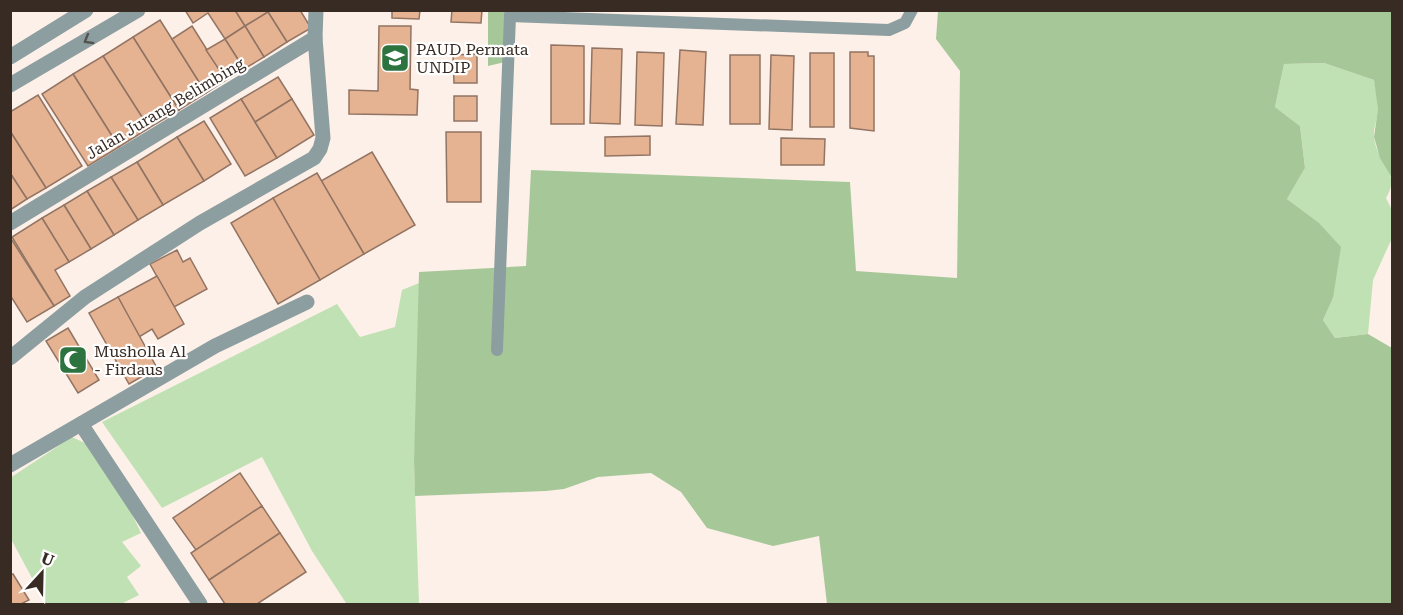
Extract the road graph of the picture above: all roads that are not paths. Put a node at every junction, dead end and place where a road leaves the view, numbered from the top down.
1 (86, 10) edge
2 (138, 10) edge
3 (316, 10) edge
4 (912, 10) edge
5 (511, 13) edge
6 (315, 38) junction
7 (10, 57) edge
8 (10, 85) edge
9 (10, 223) edge
10 (307, 302) dead end
11 (497, 350) dead end
12 (10, 358) edge
13 (81, 424) junction
14 (10, 465) edge
15 (200, 604) edge

1 - 7 street
2 -> 8 street
3 - 6 street
4 - 5 lane
5 - 11 lane
6 - 9 street, Jalan Jurang Belimbing
6 - 12 street
10 - 13 street
13 - 14 street
13 - 15 street

